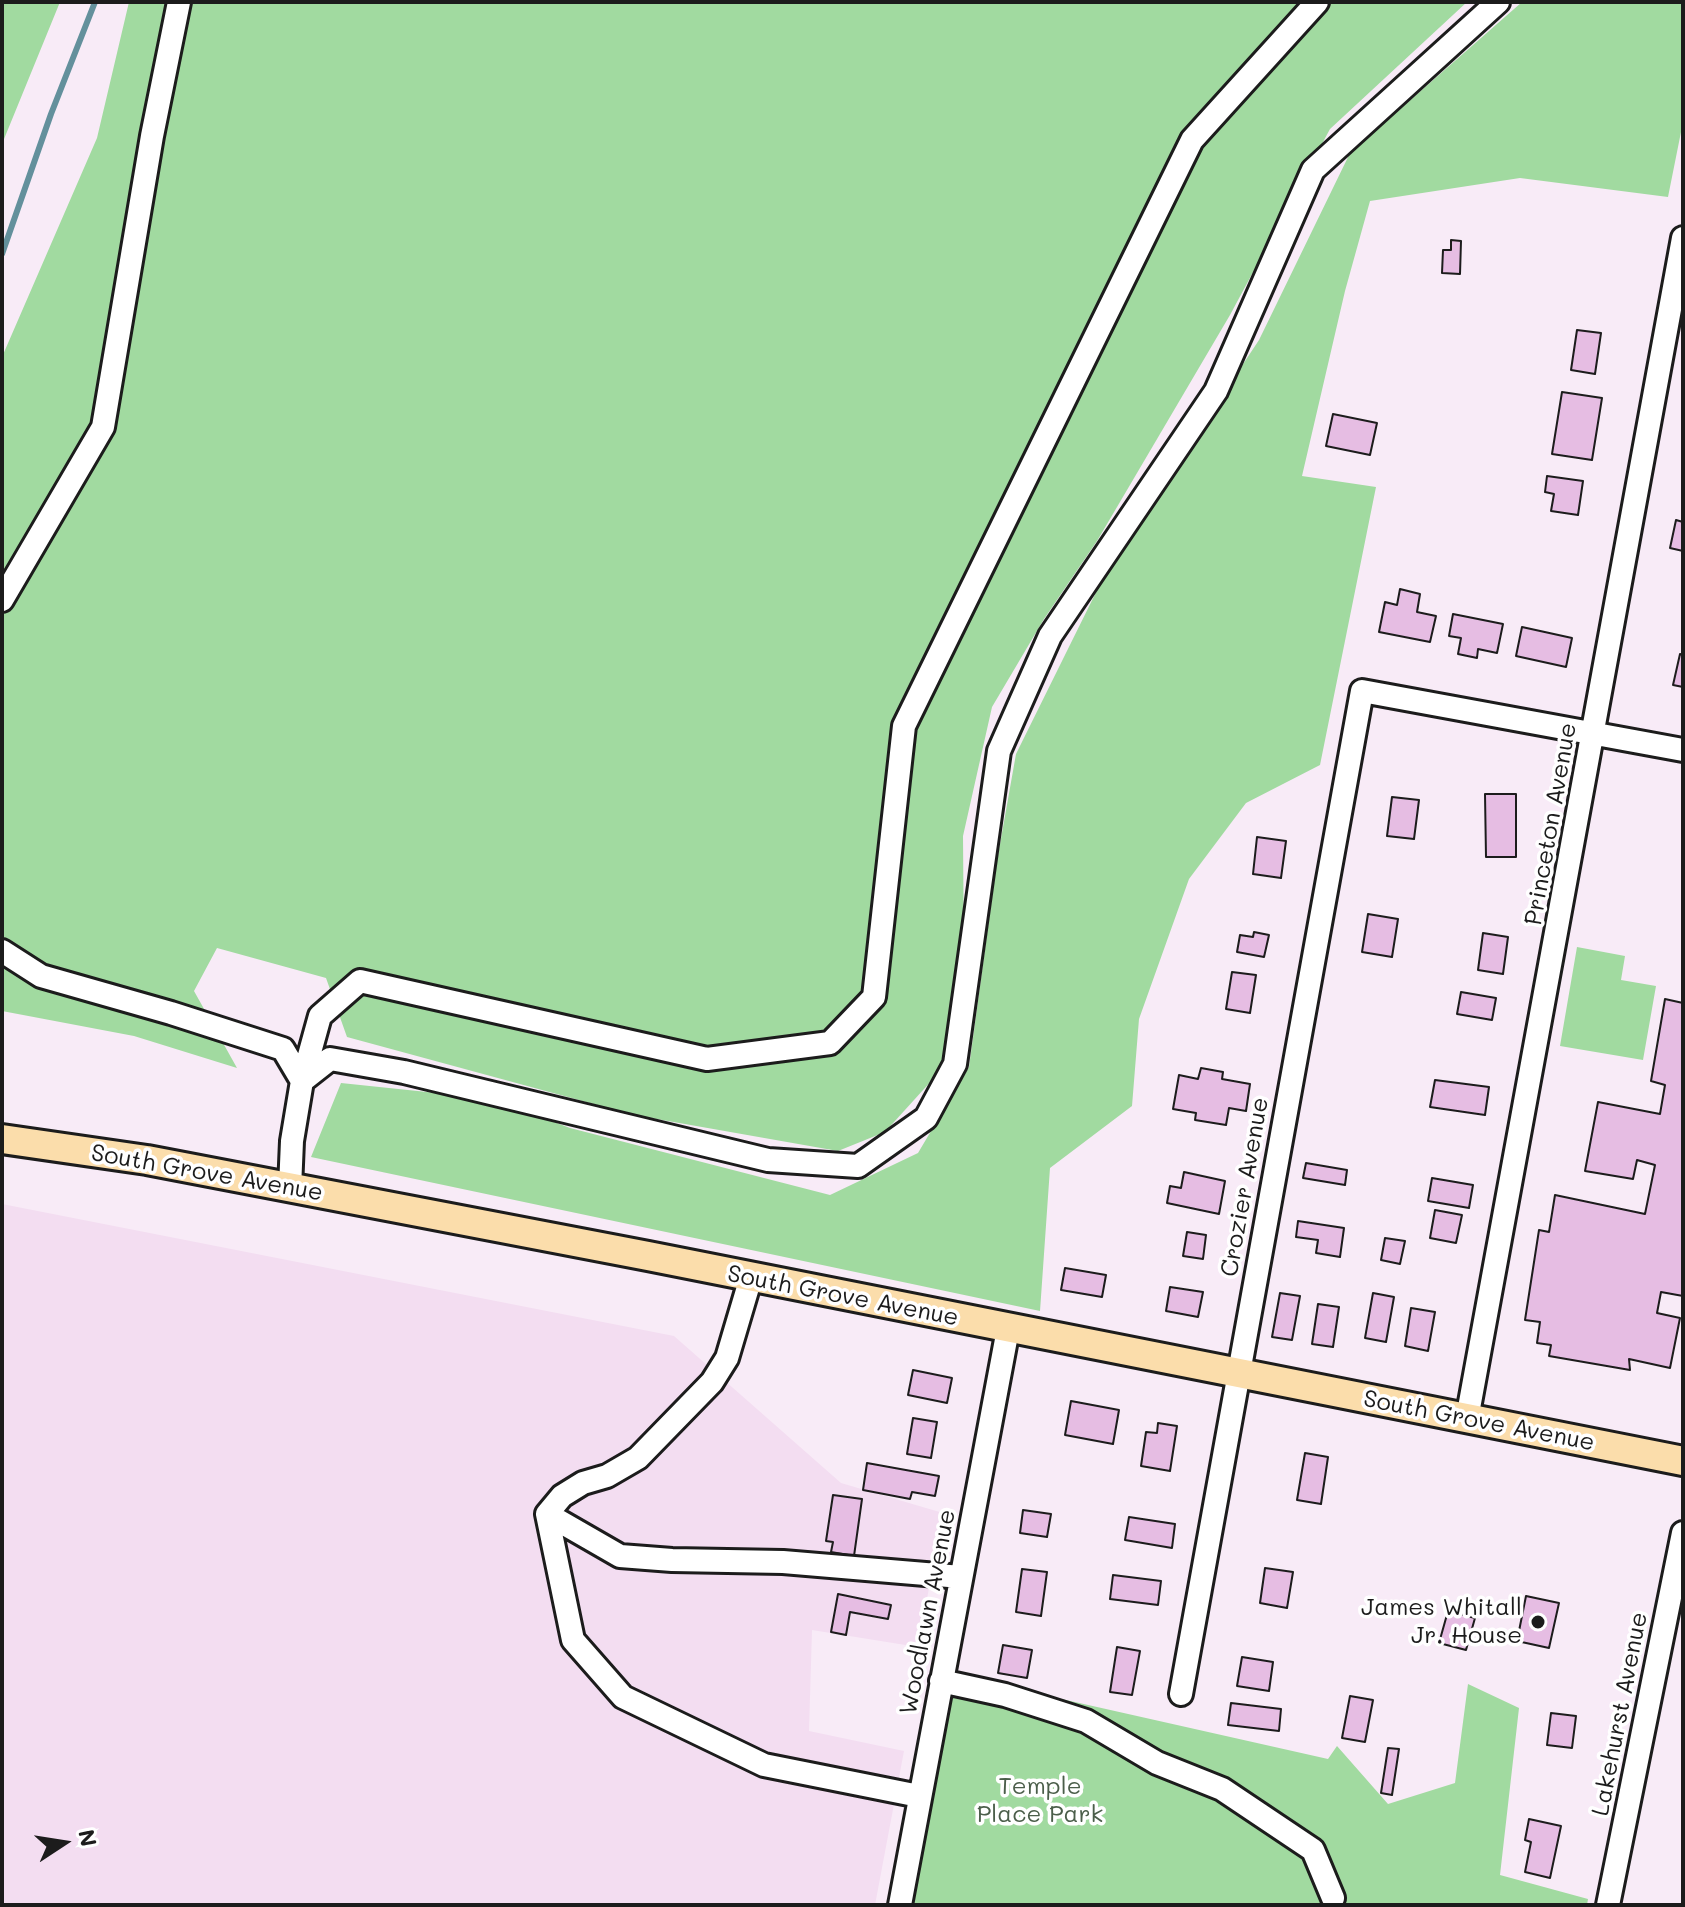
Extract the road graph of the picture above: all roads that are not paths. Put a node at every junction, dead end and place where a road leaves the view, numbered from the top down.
1 (179, 2) edge
2 (1317, 2) edge
3 (1498, 2) edge
4 (1683, 238) edge
5 (2, 600) edge
6 (1594, 733) junction
7 (1683, 750) edge
8 (2, 951) edge
9 (302, 1081) junction
10 (2, 1139) edge
11 (290, 1188) junction
12 (751, 1277) junction
13 (1008, 1329) junction
14 (1237, 1373) junction
15 (1467, 1419) junction
16 (1683, 1461) edge
17 (547, 1514) junction
18 (1683, 1533) edge
19 (961, 1577) junction
20 (941, 1681) junction
21 (1181, 1694) dead end
22 (919, 1796) junction
23 (1333, 1898) dead end
24 (900, 1905) edge
25 (1608, 1905) edge

1 - 5 street
2 - 9 street
3 - 9 street
4 - 6 street, Princeton Avenue
6 - 7 street
6 - 14 street, Crozier Avenue
6 - 15 street, Princeton Avenue
8 - 9 street
9 - 11 street
10 - 11 main road, South Grove Avenue
11 - 12 main road, South Grove Avenue
12 - 13 main road, South Grove Avenue
12 - 17 street
13 - 14 main road, South Grove Avenue
13 - 19 street, Woodlawn Avenue
14 - 15 main road, South Grove Avenue
14 - 21 street, Crozier Avenue
15 - 16 main road, South Grove Avenue
17 - 19 street
17 - 22 street
18 - 25 street, Lakehurst Avenue
19 - 20 street, Woodlawn Avenue
20 - 22 street, Woodlawn Avenue
20 - 23 street
22 - 24 street, Woodlawn Avenue

